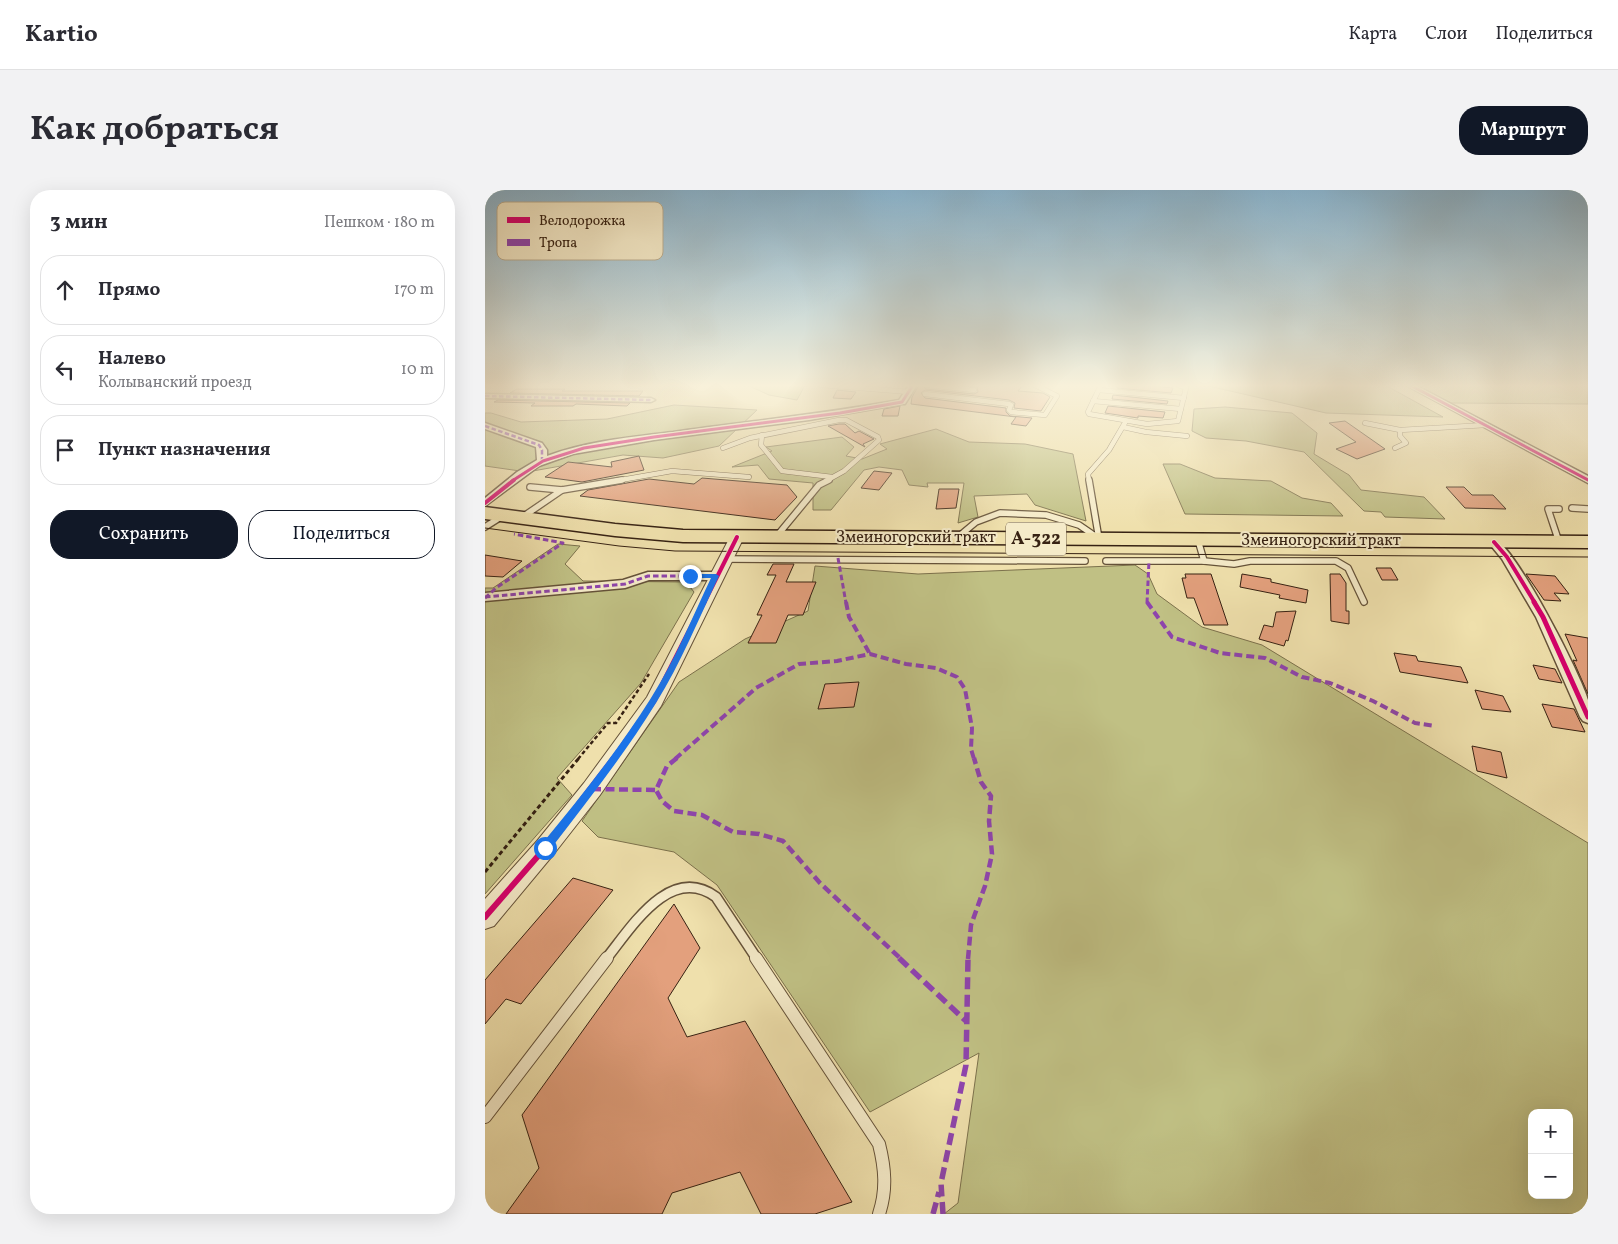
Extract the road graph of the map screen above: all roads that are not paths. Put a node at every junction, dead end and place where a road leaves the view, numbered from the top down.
1 (504, 433) edge
2 (682, 433) edge
3 (773, 433) edge
4 (870, 433) edge
5 (1119, 433) edge
6 (1152, 433) edge
7 (1400, 433) edge
8 (1500, 433) edge
9 (762, 435) junction
10 (1187, 436) dead end
11 (723, 448) dead end
12 (1395, 448) dead end
13 (542, 461) junction
14 (749, 477) dead end
15 (832, 477) junction
16 (1588, 480) edge
17 (530, 487) dead end
18 (562, 490) junction
19 (485, 503) edge
20 (1559, 508) dead end
21 (1573, 508) dead end
22 (1588, 509) edge
23 (503, 515) edge
24 (485, 528) edge
25 (737, 537) junction
26 (776, 537) junction
27 (1099, 539) junction
28 (1198, 540) junction
29 (1495, 542) junction
30 (1559, 542) junction
31 (1588, 542) edge
32 (725, 558) junction
33 (1085, 561) dead end
34 (1106, 561) dead end
35 (1204, 561) junction
36 (716, 576) junction
37 (486, 598) edge
38 (1365, 602) dead end
39 (1588, 717) edge
40 (485, 917) edge
41 (489, 1104) edge
42 (485, 1117) edge
43 (879, 1214) edge

1 - 13 street
2 - 13 street
3 - 9 lane
4 - 15 lane
5 - 27 lane
6 - 10 lane
7 - 12 lane
8 - 16 street
9 - 11 lane
9 - 15 lane
13 - 19 street
14 - 18 lane
15 - 26 lane
17 - 18 lane
18 - 23 lane
20 - 30 lane
21 - 22 lane
23 - 24 lane
23 - 25 highway, Змеиногорский тракт / А-322
25 - 26 highway, Змеиногорский тракт / А-322
25 - 32 street
26 - 27 highway, Змеиногорский тракт / А-322
27 - 28 highway, Змеиногорский тракт / А-322
28 - 29 highway, Змеиногорский тракт / А-322
28 - 35 lane
29 - 30 highway, Змеиногорский тракт / А-322
29 - 39 street
30 - 31 highway, Змеиногорский тракт / А-322
32 - 33 lane
32 - 36 street
34 - 35 lane
35 - 38 lane
36 - 37 street
36 - 40 street
41 - 42 lane
41 - 43 lane

